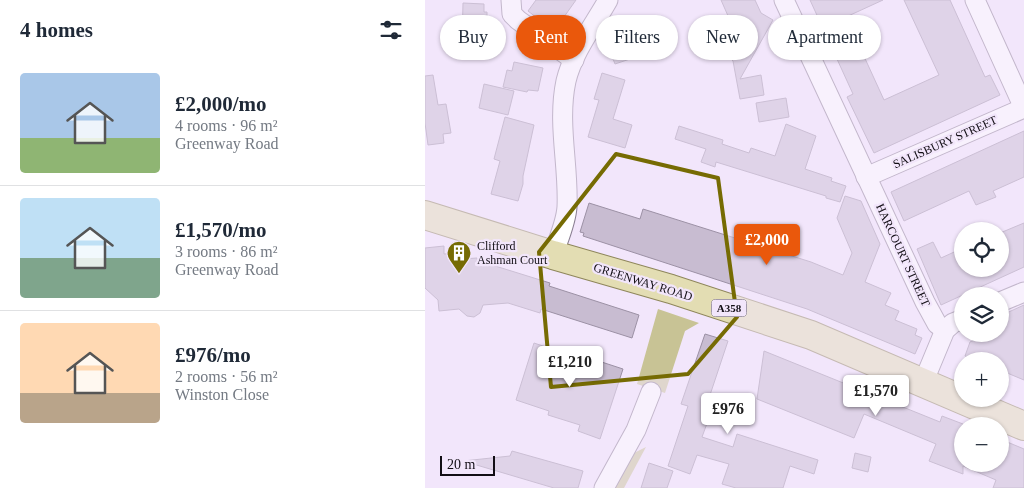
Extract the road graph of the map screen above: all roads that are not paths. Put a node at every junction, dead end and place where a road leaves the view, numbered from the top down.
1 (511, 0) edge
2 (608, 0) edge
3 (784, 0) edge
4 (975, 0) edge
5 (516, 18) edge
6 (586, 39) edge
7 (574, 60) edge
8 (1024, 108) edge
9 (866, 177) junction
10 (425, 215) edge
11 (553, 255) junction
12 (1024, 292) edge
13 (1009, 298) edge
14 (954, 323) edge
15 (945, 330) junction
16 (923, 383) junction
17 (651, 392) dead end
18 (1024, 426) edge
19 (604, 488) edge

1 - 5 street
2 - 6 street
3 - 9 street, HARCOURT STREET
4 - 8 street
7 - 11 street
8 - 9 street, SALISBURY STREET
9 - 15 street, HARCOURT STREET
10 - 11 main road, GREENWAY ROAD / A358
11 - 16 main road, GREENWAY ROAD / A358
12 - 13 street
14 - 15 street
15 - 16 street
16 - 18 main road, GREENWAY ROAD / A358
17 - 19 street

